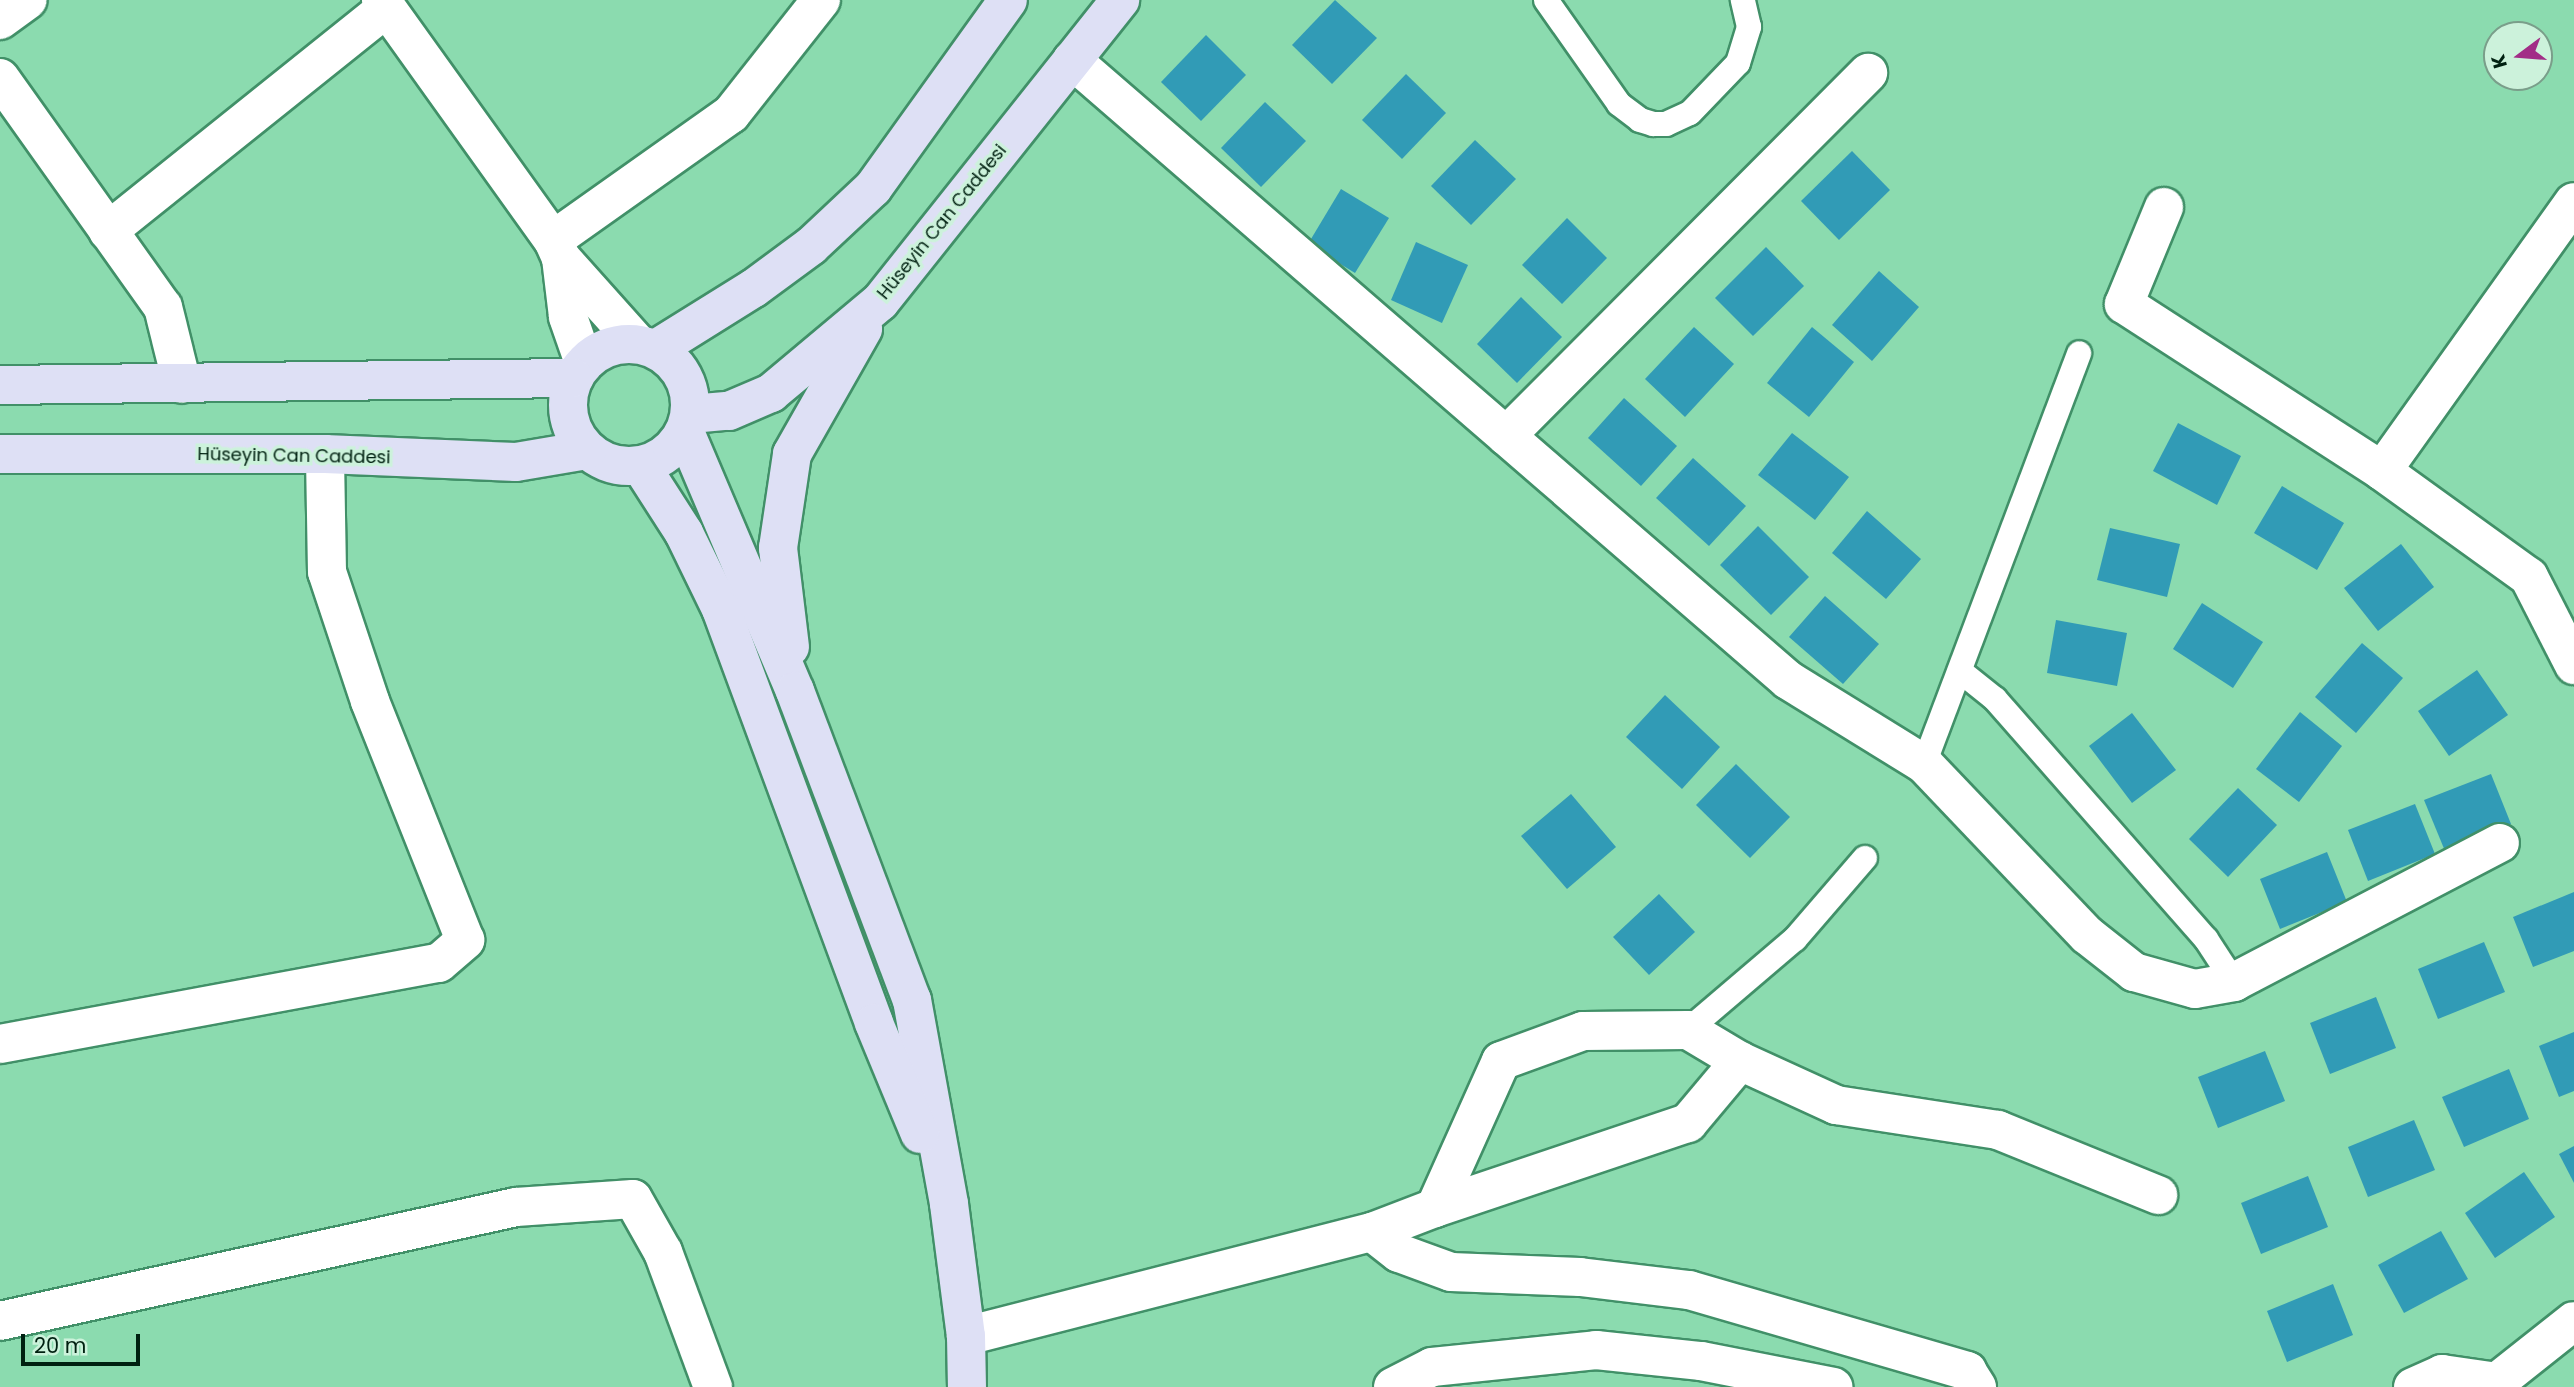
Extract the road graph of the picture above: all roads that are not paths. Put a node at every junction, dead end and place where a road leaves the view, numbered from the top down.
1 (28, 0) edge
2 (821, 0) edge
3 (1007, 0) edge
4 (1120, 0) edge
5 (1546, 0) edge
6 (1743, 0) edge
7 (384, 4) edge
8 (0, 20) edge
9 (1072, 60) junction
10 (1868, 74) dead end
11 (0, 78) edge
12 (2574, 202) edge
13 (2164, 207) dead end
14 (108, 231) junction
15 (557, 249) junction
16 (880, 302) junction
17 (647, 347) junction
18 (2079, 353) dead end
19 (579, 371) junction
20 (182, 384) junction
21 (0, 385) edge
22 (688, 423) junction
23 (1506, 436) junction
24 (587, 450) junction
25 (0, 454) edge
26 (325, 454) junction
27 (641, 466) junction
28 (2382, 471) junction
29 (2574, 665) edge
30 (1960, 671) junction
31 (795, 691) junction
32 (1924, 764) junction
33 (2500, 843) dead end
34 (1865, 859) dead end
35 (2234, 982) junction
36 (1688, 1030) junction
37 (0, 1044) edge
38 (1740, 1061) junction
39 (2158, 1195) dead end
40 (949, 1204) junction
41 (1435, 1208) junction
42 (1372, 1232) junction
43 (0, 1321) edge
44 (2574, 1321) edge
45 (966, 1336) junction
46 (1432, 1367) junction
47 (2434, 1383) edge
48 (713, 1387) edge
49 (967, 1387) edge
50 (1393, 1387) edge
51 (1468, 1387) edge
52 (1833, 1387) edge
53 (1977, 1387) edge

1 - 8 street
2 - 15 street
3 - 17 main road
4 - 9 main road, Hüseyin Can Caddesi
5 - 6 lane
7 - 14 street
7 - 15 street
9 - 16 main road, Hüseyin Can Caddesi
9 - 23 street
10 - 23 street
11 - 14 street
12 - 28 street
13 - 28 street
14 - 20 street
15 - 17 street
15 - 19 street
16 - 22 main road, Hüseyin Can Caddesi
16 - 31 main road
17 - 19 main road
17 - 22 main road
18 - 30 lane
19 - 20 main road
19 - 24 main road
20 - 21 main road
22 - 27 main road
22 - 31 main road
23 - 32 street
24 - 26 main road, Hüseyin Can Caddesi
24 - 27 main road
25 - 26 main road, Hüseyin Can Caddesi
26 - 37 street
27 - 40 main road
28 - 29 street
30 - 32 lane
30 - 35 lane
31 - 40 main road
32 - 35 street
33 - 35 street
34 - 36 lane
36 - 38 street
36 - 41 street
38 - 39 street
38 - 41 street
40 - 45 main road
41 - 42 street
42 - 45 street
42 - 53 street
43 - 48 street
44 - 47 street
45 - 49 main road
46 - 50 street
46 - 51 street
46 - 52 street

